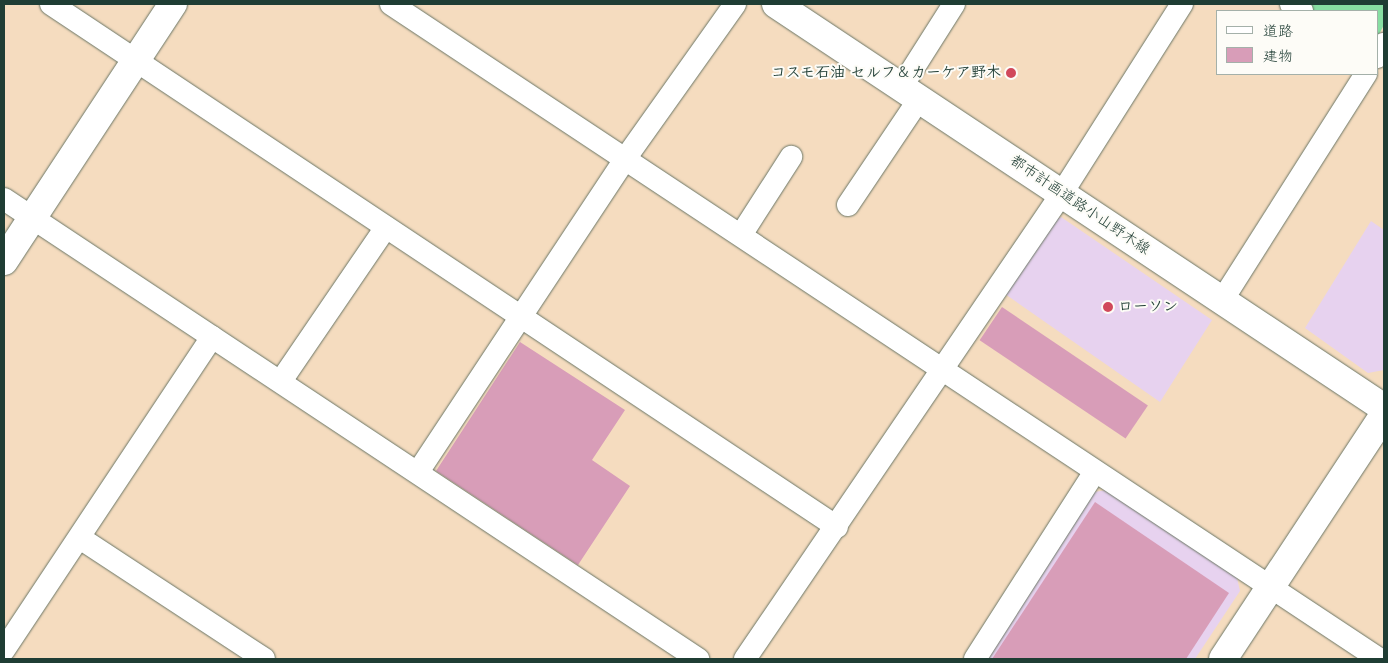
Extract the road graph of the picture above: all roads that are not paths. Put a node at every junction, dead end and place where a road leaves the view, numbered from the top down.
1 (50, 4) edge
2 (173, 4) edge
3 (391, 4) edge
4 (735, 4) edge
5 (776, 4) edge
6 (954, 4) edge
7 (1182, 4) edge
8 (1384, 44) edge
9 (1378, 55) edge
10 (136, 61) junction
11 (1365, 75) edge
12 (911, 92) junction
13 (791, 157) dead end
14 (626, 159) junction
15 (1062, 193) junction
16 (4, 198) edge
17 (848, 205) dead end
18 (33, 218) junction
19 (386, 227) junction
20 (741, 235) junction
21 (4, 261) edge
22 (1223, 299) junction
23 (522, 316) junction
24 (212, 337) junction
25 (943, 370) junction
26 (280, 381) junction
27 (1384, 408) edge
28 (1384, 415) edge
29 (418, 472) junction
30 (1094, 473) junction
31 (836, 527) junction
32 (80, 538) junction
33 (1269, 588) junction
34 (4, 650) edge
35 (264, 659) edge
36 (698, 659) edge
37 (745, 659) edge
38 (975, 659) edge
39 (1223, 659) edge
40 (1379, 659) edge

1 - 10 street
2 - 10 street
3 - 14 street
4 - 14 street
5 - 12 street, 都市計画道路小山野木線
6 - 12 street
7 - 15 street
8 - 9 street
10 - 18 street
10 - 19 street
11 - 22 street
12 - 15 street, 都市計画道路小山野木線
12 - 17 street
13 - 20 street
14 - 20 street
14 - 23 street
15 - 22 street, 都市計画道路小山野木線
15 - 25 street
16 - 18 street
18 - 21 street
18 - 24 street
19 - 23 street
19 - 26 street
20 - 25 street
22 - 27 street, 都市計画道路小山野木線
23 - 29 street
23 - 31 street
24 - 26 street
24 - 32 street
25 - 30 street
25 - 31 street
26 - 29 street
28 - 33 street
29 - 36 street
30 - 33 street
30 - 38 street
31 - 37 street
32 - 34 street
32 - 35 street
33 - 39 street
33 - 40 street

